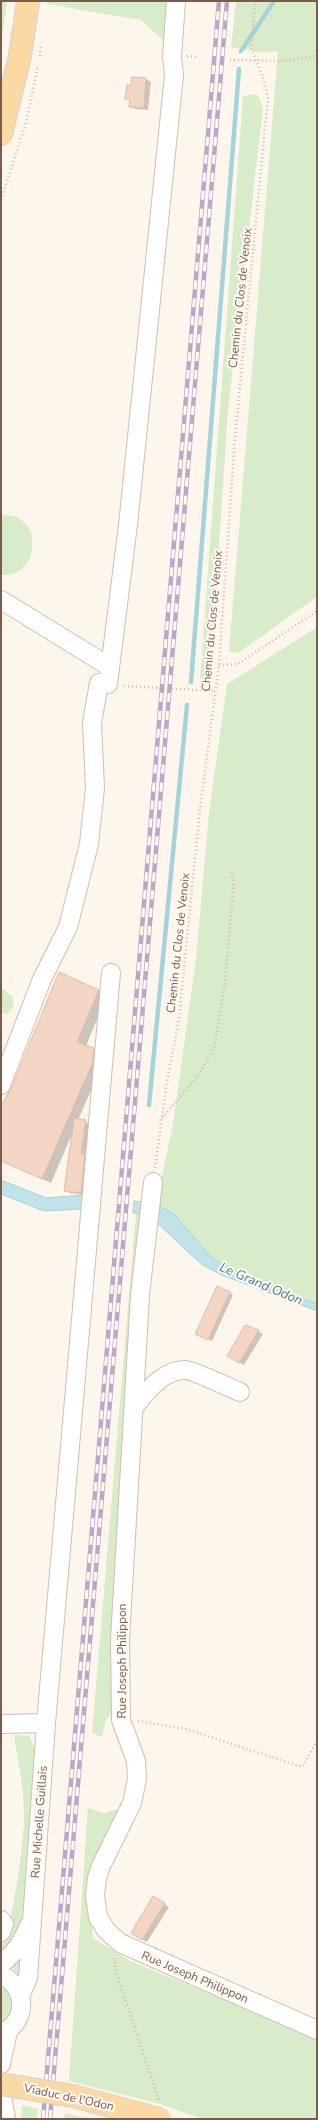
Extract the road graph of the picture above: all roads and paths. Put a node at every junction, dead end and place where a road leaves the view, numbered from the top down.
1 (28, 1) edge
2 (36, 1) edge
3 (176, 1) edge
4 (255, 1) edge
5 (22, 41) junction
6 (317, 56) edge
7 (230, 60) dead end
8 (256, 62) junction
9 (1, 134) edge
10 (3, 196) dead end
11 (1, 200) edge
12 (1, 600) edge
13 (317, 611) edge
14 (219, 665) junction
15 (109, 676) junction
16 (216, 691) junction
17 (232, 871) dead end
18 (111, 973) dead end
19 (1, 1084) edge
20 (162, 1118) junction
21 (152, 1190) joint
22 (240, 1392) dead end
23 (133, 1409) junction
24 (121, 1720) junction
25 (46, 1723) junction
26 (1, 1724) edge
27 (317, 1741) edge
28 (1, 1920) edge
29 (31, 1922) junction
30 (1, 1932) edge
31 (120, 1943) junction
32 (1, 1964) edge
33 (1, 1975) edge
34 (21, 1994) junction
35 (317, 2030) edge
36 (4, 2032) edge
37 (1, 2064) edge
38 (1, 2084) edge
39 (1, 2090) edge
40 (160, 2112) edge
41 (6, 2119) edge

1 - 5 main road
2 - 5 street
3 - 15 street
4 - 8 path, Chemin du Clos de Venoix
5 - 9 main road
6 - 8 path
7 - 8 path
8 - 14 path, Chemin du Clos de Venoix
10 - 11 path
12 - 15 street
13 - 14 path
14 - 16 path, Chemin du Clos de Venoix
15 - 16 path
15 - 19 street
16 - 20 path, Chemin du Clos de Venoix
17 - 20 path
18 - 25 street, Rue Michelle Guillais
20 - 21 path, Chemin du Clos de Venoix
21 - 23 street, Rue Joseph Philippon
22 - 23 street
23 - 24 street, Rue Joseph Philippon
24 - 27 path
24 - 31 street, Rue Joseph Philippon
25 - 26 street
25 - 29 street, Rue Michelle Guillais
28 - 30 street
29 - 32 street, Rue Michelle Guillais
29 - 34 street, Rue Michelle Guillais
31 - 35 street, Rue Joseph Philippon
31 - 40 path
33 - 34 street
34 - 36 street, Rue Michelle Guillais
36 - 37 street, Rue Michelle Guillais
38 - 40 main road, Viaduc de l'Odon, bridge
39 - 41 street

